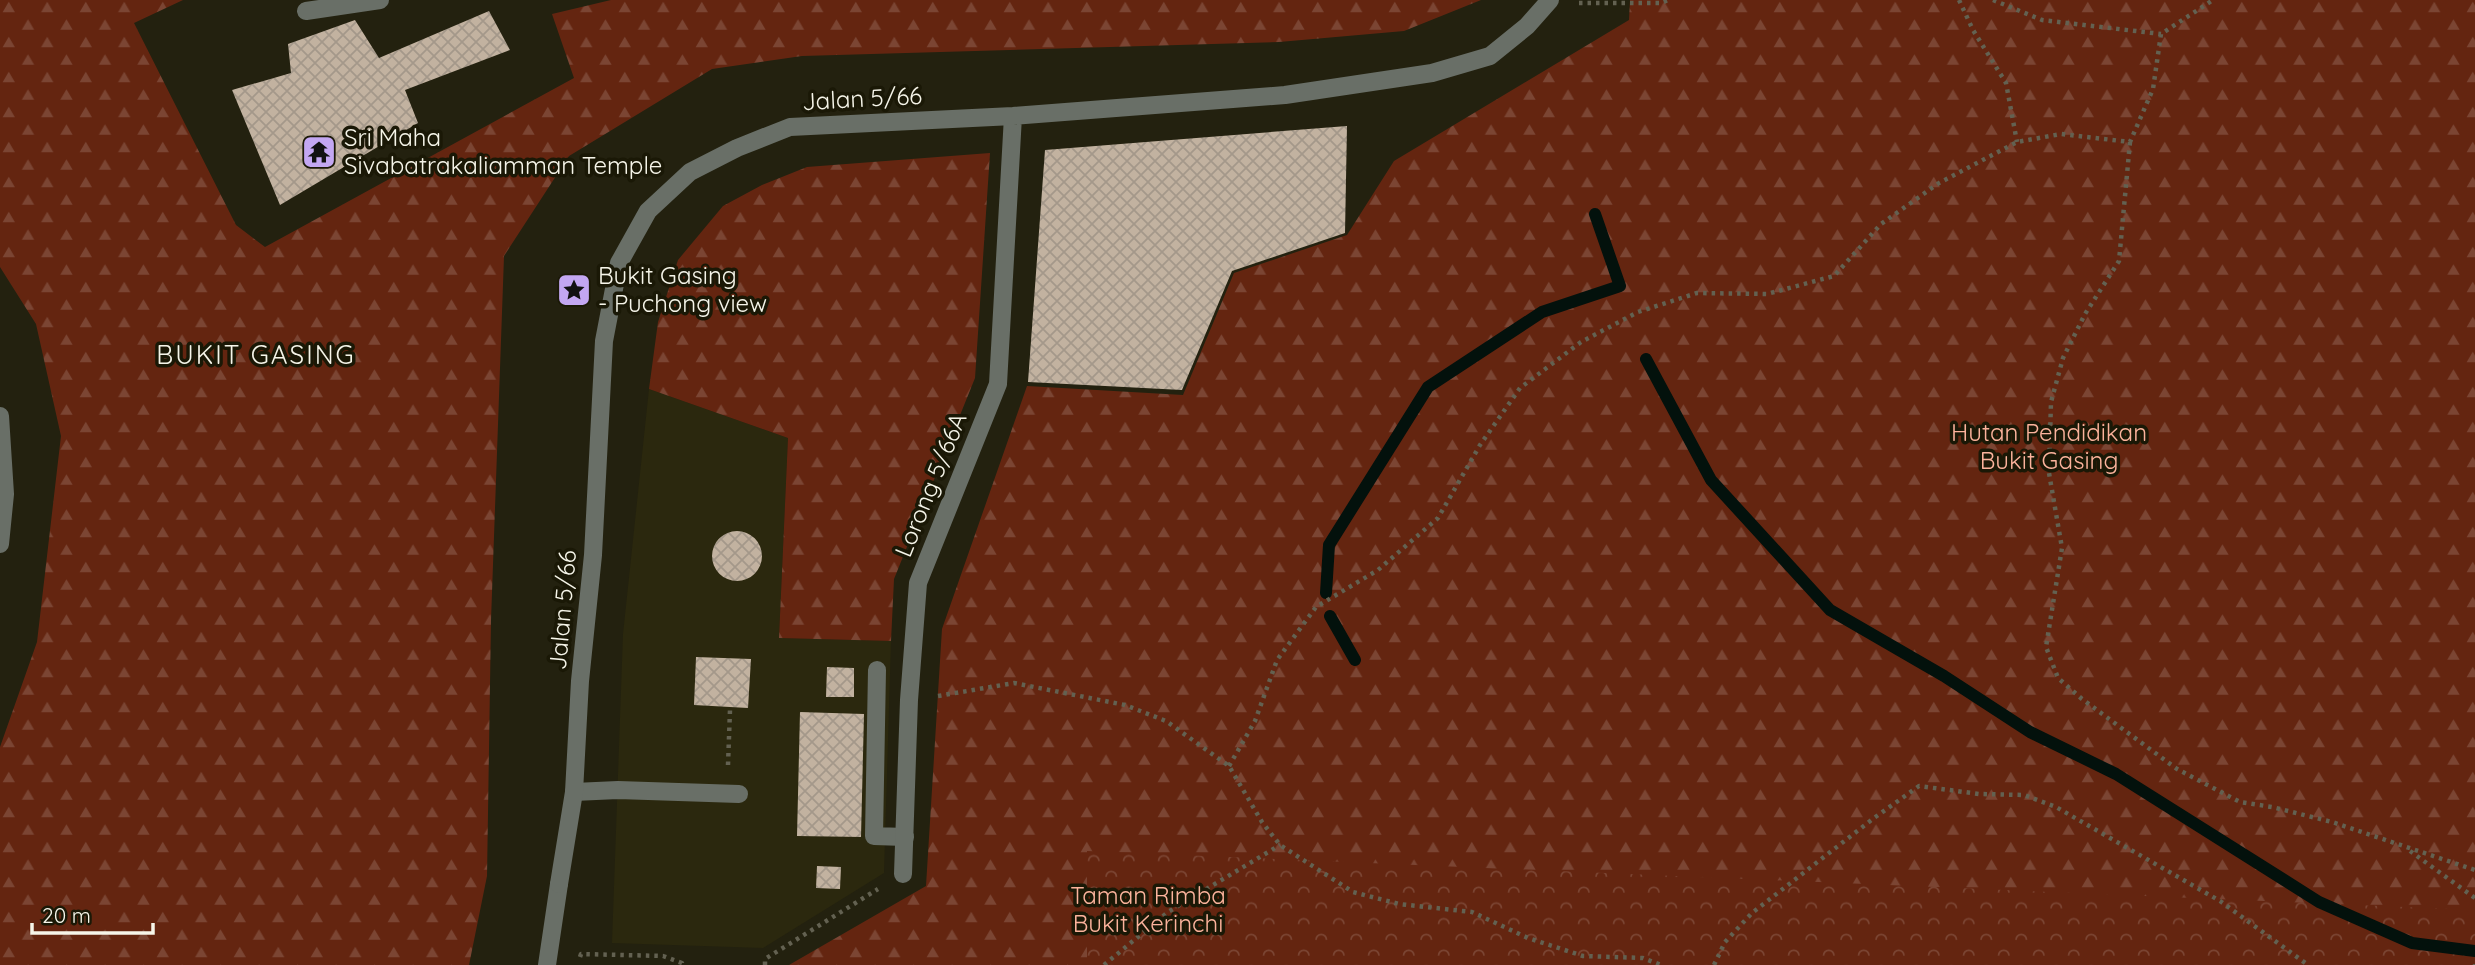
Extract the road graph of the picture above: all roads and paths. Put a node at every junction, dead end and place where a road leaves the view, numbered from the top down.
1 (380, 0) edge
2 (1550, 0) edge
3 (1571, 0) edge
4 (1668, 0) edge
5 (1959, 0) edge
6 (1993, 0) edge
7 (2213, 0) edge
8 (306, 11) dead end
9 (2161, 34) junction
10 (1013, 116) junction
11 (2017, 142) junction
12 (2130, 142) junction
13 (0, 416) edge
14 (0, 544) edge
15 (877, 670) dead end
16 (909, 700) junction
17 (730, 710) dead end
18 (1229, 766) junction
19 (574, 792) junction
20 (733, 794) joint
21 (905, 837) junction
22 (1279, 845) junction
23 (2407, 849) junction
24 (2475, 870) edge
25 (903, 874) joint
26 (2475, 898) edge
27 (581, 954) dead end
28 (547, 965) edge
29 (682, 965) edge
30 (765, 965) edge
31 (1104, 965) edge
32 (1661, 965) edge
33 (1714, 965) edge
34 (2308, 965) edge

1 - 8 street
2 - 10 street, Jalan 5/66
3 - 4 path
5 - 11 path
6 - 9 path
7 - 9 path
9 - 12 path
10 - 16 street, Lorong 5/66A
10 - 19 street, Jalan 5/66
11 - 12 path
11 - 18 path
12 - 23 path
13 - 14 street
15 - 21 street
16 - 18 path
16 - 21 street, Lorong 5/66A
17 - 20 path
18 - 22 path
19 - 20 street
19 - 28 street, Jalan 5/66
21 - 25 street, Lorong 5/66A
22 - 31 path
22 - 32 path
23 - 24 path
23 - 26 path
25 - 30 path
27 - 29 path
33 - 34 path

